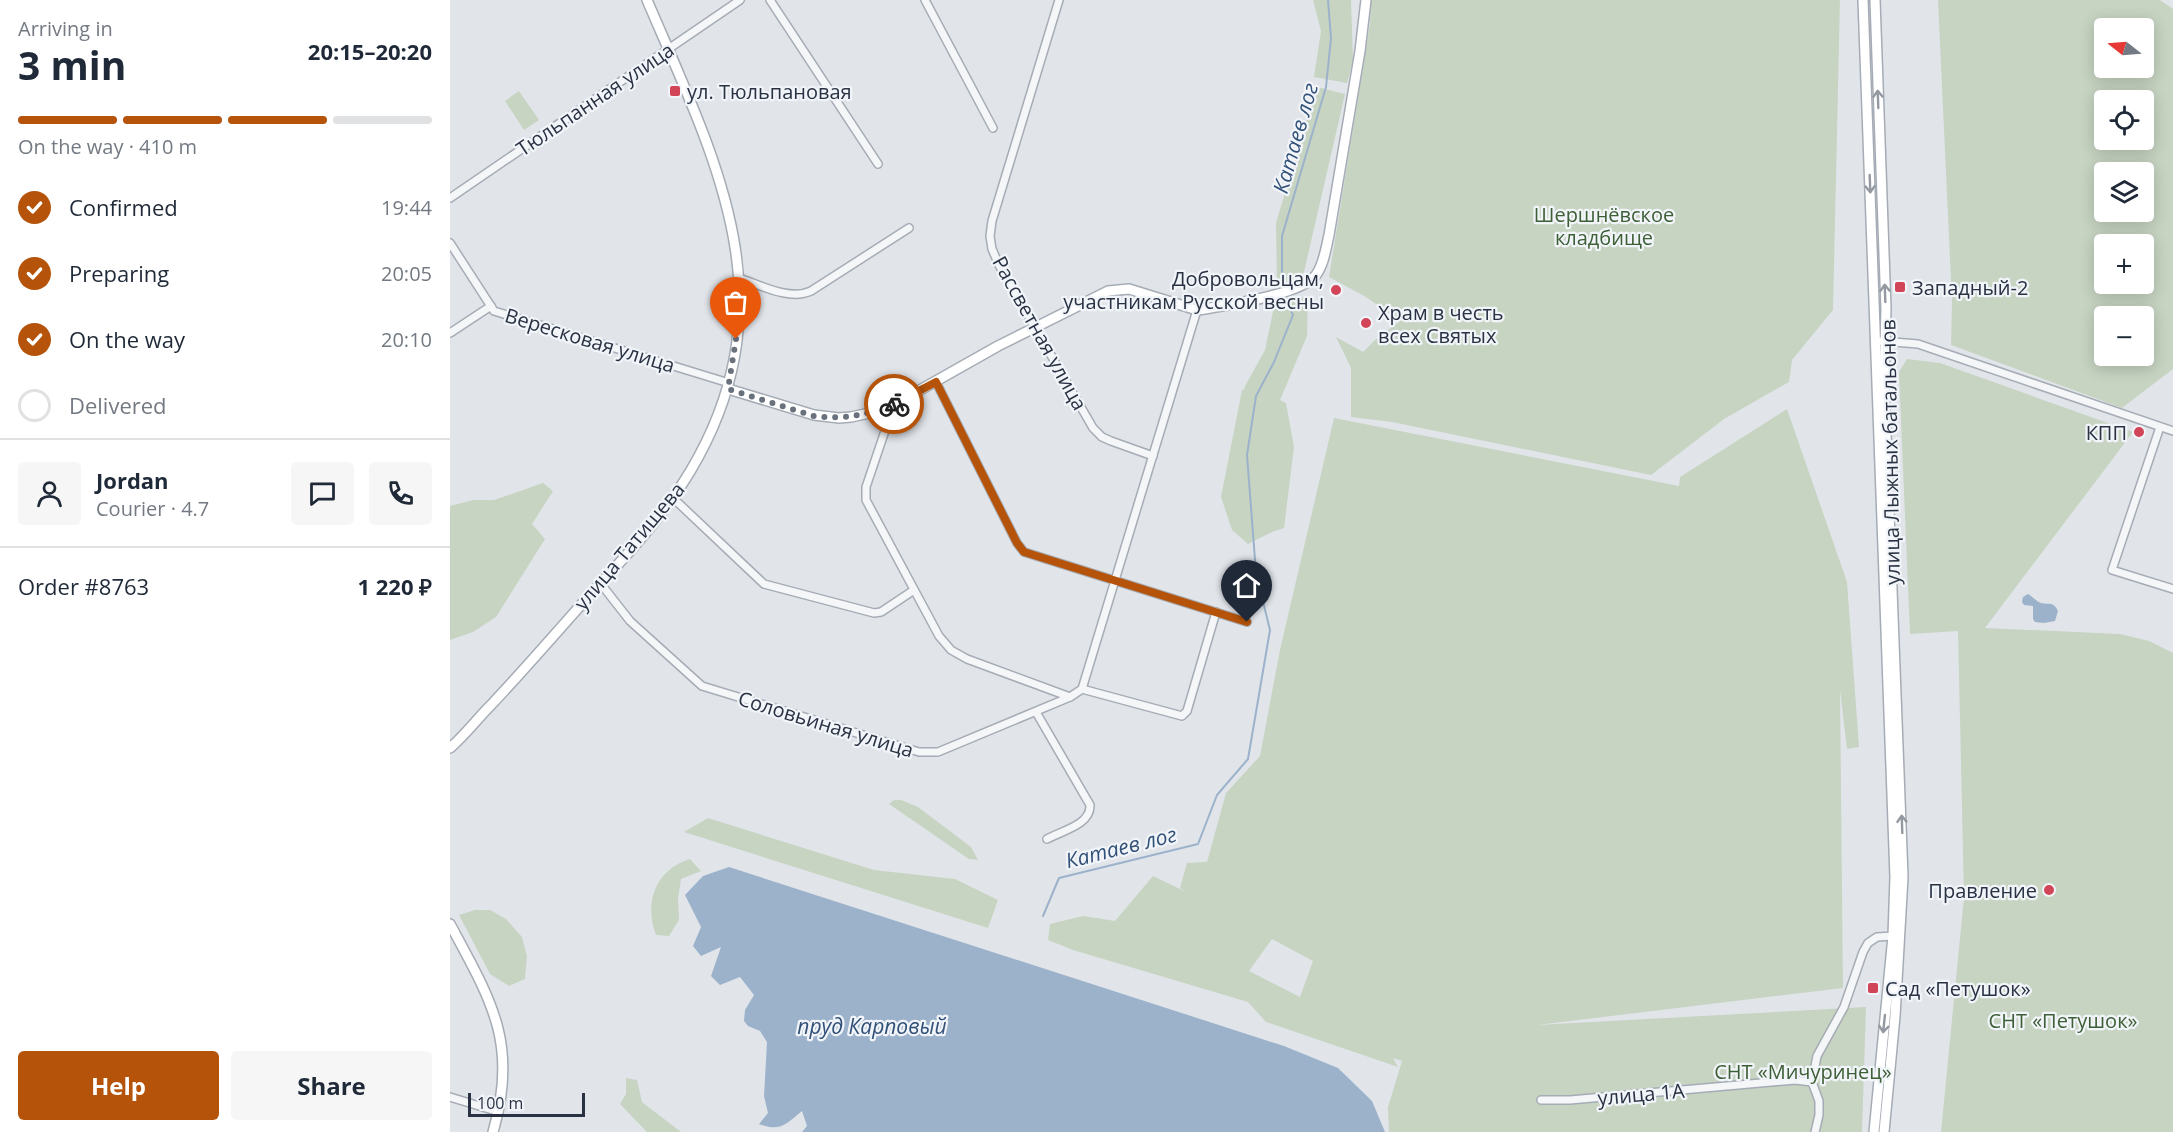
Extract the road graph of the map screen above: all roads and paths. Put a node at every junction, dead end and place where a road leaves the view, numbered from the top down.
1 (647, 0) edge
2 (740, 0) edge
3 (770, 0) edge
4 (925, 0) edge
5 (1059, 0) edge
6 (1366, 0) edge
7 (1863, 0) edge
8 (1875, 0) edge
9 (668, 49) junction
10 (993, 128) dead end
11 (878, 164) dead end
12 (450, 198) edge
13 (909, 228) dead end
14 (450, 243) edge
15 (739, 278) junction
16 (490, 306) junction
17 (1197, 310) junction
18 (1036, 327) junction
19 (450, 333) edge
20 (1881, 341) junction
21 (936, 382) junction
22 (728, 386) junction
23 (886, 408) junction
24 (2160, 427) junction
25 (2173, 431) edge
26 (1153, 456) junction
27 (673, 498) junction
28 (1114, 582) junction
29 (601, 584) junction
30 (2173, 589) edge
31 (914, 590) junction
32 (1216, 612) junction
33 (1247, 622) dead end
34 (1082, 689) junction
35 (1070, 697) junction
36 (1036, 712) junction
37 (450, 748) edge
38 (1047, 839) dead end
39 (1898, 903) junction
40 (450, 924) edge
41 (1893, 936) junction
42 (1812, 1082) junction
43 (450, 1097) edge
44 (1541, 1100) dead end
45 (499, 1112) junction
46 (493, 1132) edge
47 (1815, 1132) edge
48 (1874, 1132) edge
49 (1884, 1132) edge

1 - 9 street, улица Татищева
2 - 9 street, Тюльпанная улица
3 - 11 street
4 - 10 street
5 - 18 street, Рассветная улица
6 - 17 street
7 -> 20 street, улица Лыжных батальонов
20 -> 8 street, улица Лыжных батальонов
9 - 12 street, Тюльпанная улица
9 - 15 street, улица Татищева
13 - 15 street
14 - 16 street, Вересковая улица
15 - 22 street, улица Татищева
16 - 19 street
16 - 22 street, Вересковая улица
17 - 18 street
17 - 26 street
18 - 21 street
18 - 26 street, Рассветная улица
20 - 24 street
20 - 39 street, улица Лыжных батальонов
21 - 23 street
21 - 28 street
22 - 23 street
22 - 27 street, улица Татищева
23 - 31 street
24 - 25 street
24 - 30 street
26 - 28 street
27 - 29 street, улица Татищева
27 - 31 street
28 - 32 street
28 - 34 street
29 - 36 street, Соловьиная улица
29 - 37 street, улица Татищева
31 - 35 street
32 - 33 street
32 - 34 street
34 - 35 street, Соловьиная улица
35 - 36 street, Соловьиная улица
36 - 38 street
39 - 41 street
39 - 49 street
40 - 45 street
41 - 42 street
41 -> 48 street
42 - 44 street, улица 1А
42 - 47 street
43 - 45 street
45 - 46 street

